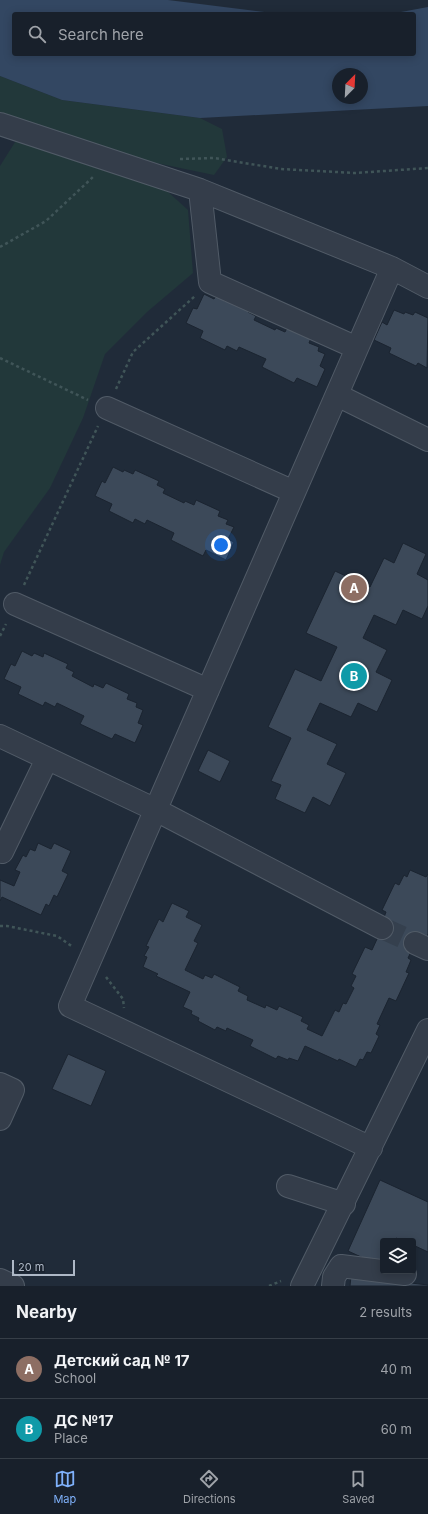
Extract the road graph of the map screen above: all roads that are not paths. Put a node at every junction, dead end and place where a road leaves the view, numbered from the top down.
1 (0, 124) edge
2 (200, 190) junction
3 (392, 268) junction
4 (428, 287) edge
5 (357, 348) junction
6 (337, 395) junction
7 (107, 408) road end
8 (428, 440) edge
9 (294, 492) junction
10 (15, 604) road end
11 (208, 690) junction
12 (0, 736) edge
13 (47, 759) junction
14 (156, 810) junction
15 (0, 851) edge
16 (382, 928) tunnel mouth
17 (428, 1030) edge
18 (0, 1084) edge
19 (0, 1119) edge
20 (371, 1148) junction
21 (288, 1186) dead end
22 (344, 1204) junction
23 (380, 1271) edge
24 (0, 1280) edge
25 (13, 1286) edge
26 (302, 1286) edge
27 (333, 1286) edge

1 - 2 street
2 - 3 street
2 - 5 street
3 - 4 street
3 - 5 street
5 - 6 street
6 - 8 street
6 - 9 street
7 - 9 street
9 - 11 street
10 - 11 street
11 - 14 street
12 - 13 street
13 - 14 street
13 - 15 street
14 - 16 street
14 - 20 street
17 - 20 street
18 - 19 street
20 - 22 street
21 - 22 street
22 - 26 street
23 - 27 street
24 - 25 street

